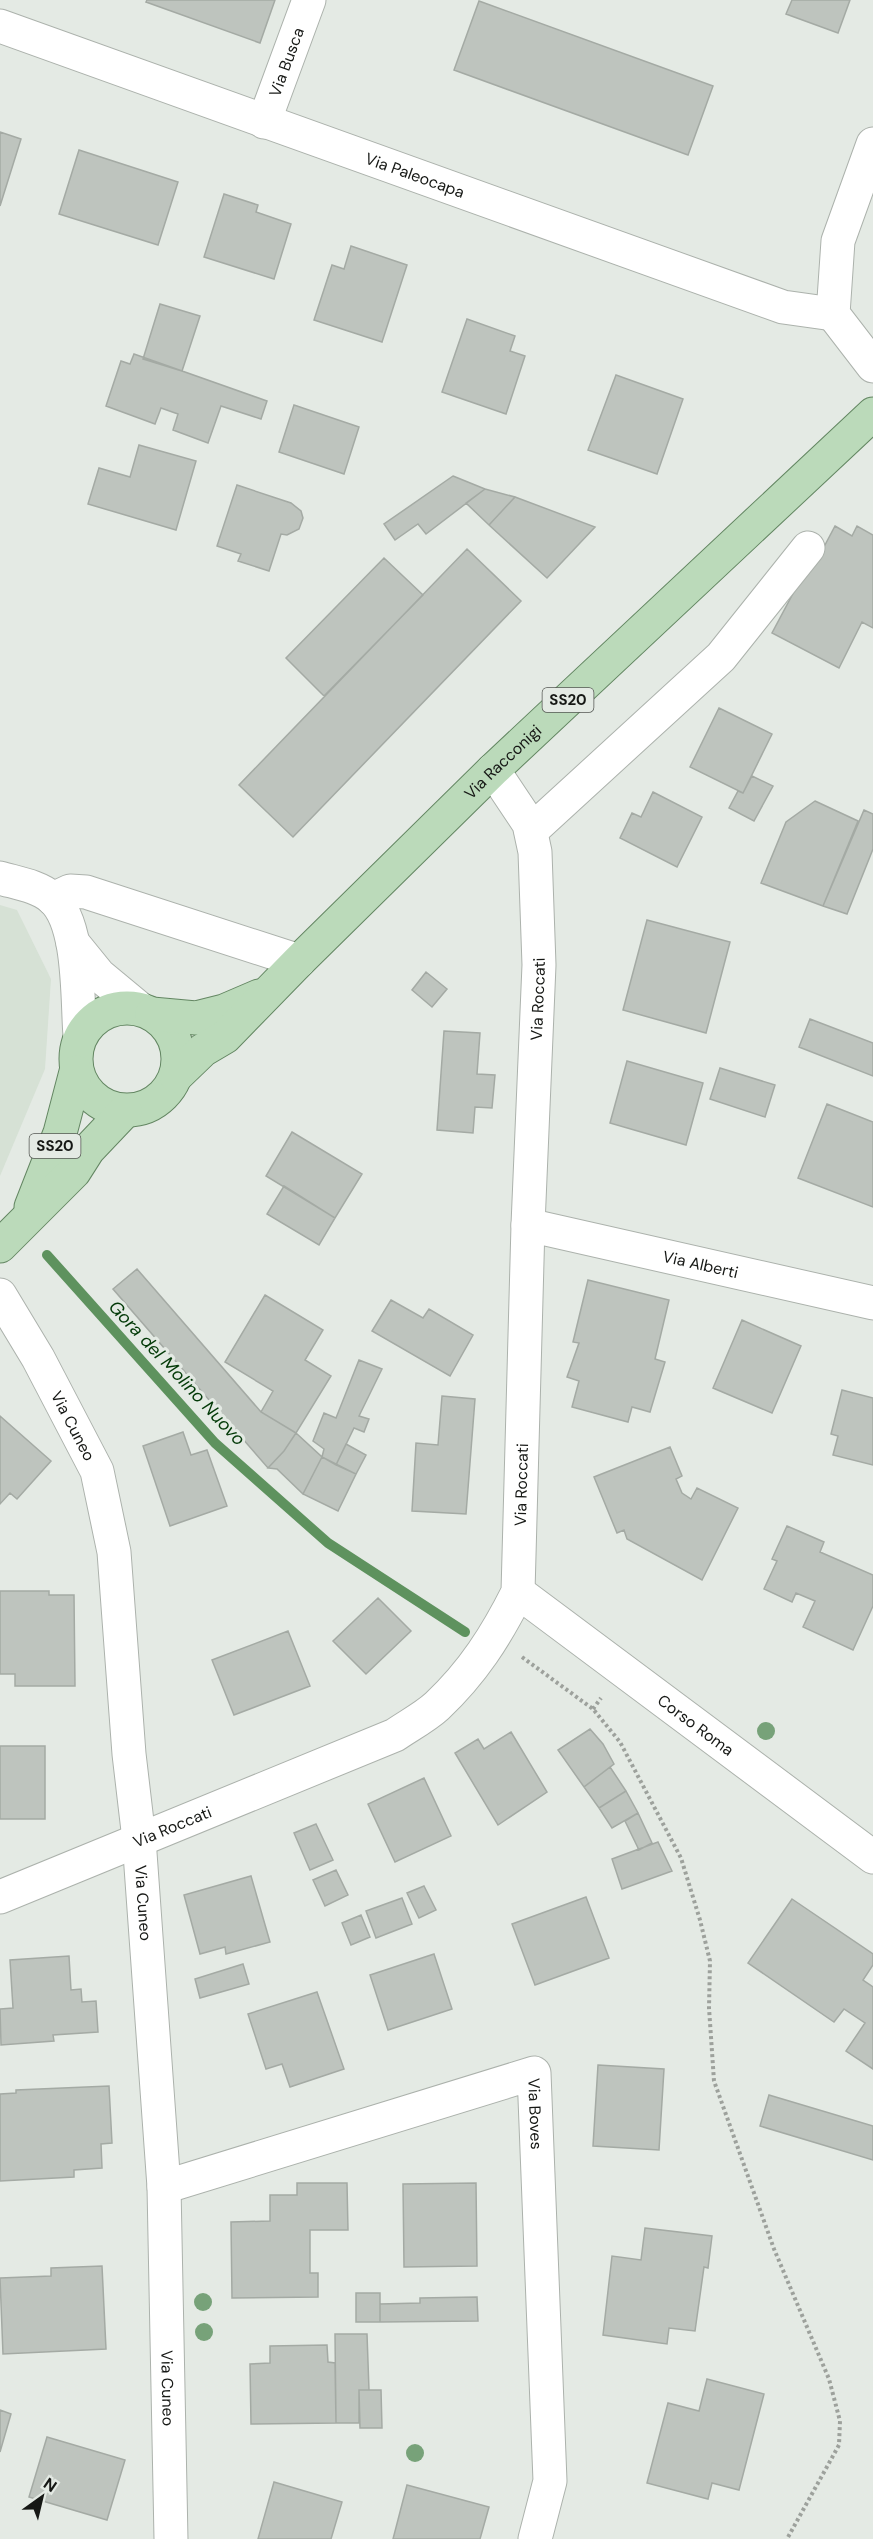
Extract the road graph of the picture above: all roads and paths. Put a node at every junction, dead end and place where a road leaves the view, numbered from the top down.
1 (309, 0) edge
2 (0, 26) edge
3 (264, 122) junction
4 (873, 144) edge
5 (833, 314) junction
6 (873, 366) edge
7 (873, 414) edge
8 (808, 548) dead end
9 (493, 770) junction
10 (531, 831) junction
11 (0, 878) edge
12 (53, 898) junction
13 (72, 942) junction
14 (299, 961) junction
15 (269, 992) junction
16 (146, 1012) junction
17 (80, 1036) junction
18 (76, 1071) junction
19 (176, 1076) junction
20 (125, 1111) junction
21 (27, 1217) junction
22 (528, 1225) junction
23 (0, 1246) edge
24 (0, 1295) edge
25 (873, 1303) edge
26 (518, 1592) junction
27 (495, 1638) junction
28 (139, 1839) junction
29 (873, 1857) edge
30 (0, 1897) edge
31 (164, 2187) junction
32 (171, 2539) edge
33 (535, 2539) edge
34 (787, 2539) edge

1 - 3 street, Via Busca
2 - 3 street, Via Paleocapa
3 - 5 street, Via Paleocapa
4 - 5 street
5 - 6 street
7 - 9 main road, Via Racconigi / SS20
8 - 10 street
9 - 10 street, Via Roccati
9 - 14 main road, Via Racconigi / SS20
10 - 22 street, Via Roccati
11 - 12 street
12 - 13 street
12 - 14 street
13 - 16 street
13 - 17 street
14 - 15 main road, Via Racconigi / SS20
15 - 16 main road, Via Racconigi / SS20
15 - 19 main road, Via Racconigi / SS20
16 - 17 main road
16 - 19 main road
17 - 18 main road
18 - 20 main road
18 - 21 main road, SS20
19 - 20 main road
20 - 21 main road, SS20
21 - 23 main road, SS20
22 - 25 street, Via Alberti
22 - 26 street, Via Roccati
24 - 28 street, Via Cuneo
26 - 27 street, Via Roccati
26 - 29 street, Corso Roma
27 - 28 street, Via Roccati
27 - 34 path
28 - 30 street, Via Roccati
28 - 31 street, Via Cuneo
31 - 32 street, Via Cuneo
31 - 33 street, Via Boves

